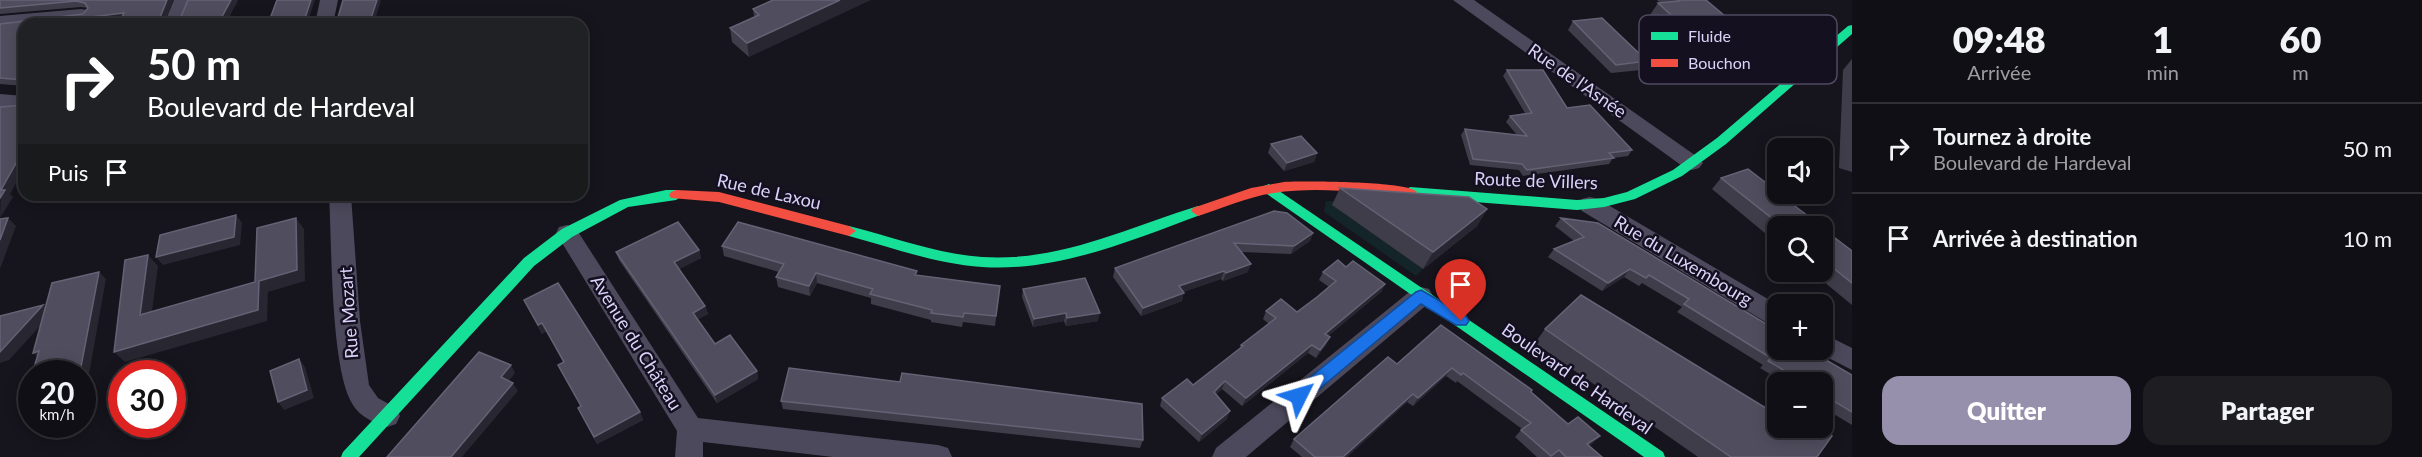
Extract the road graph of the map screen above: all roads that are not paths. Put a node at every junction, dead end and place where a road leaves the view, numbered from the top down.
1 (183, 0) edge
2 (329, 0) edge
3 (1461, 0) edge
4 (81, 14) edge
5 (40, 18) edge
6 (176, 18) edge
7 (325, 18) edge
8 (18, 20) edge
9 (0, 22) edge
10 (1852, 28) edge
11 (1837, 41) edge
12 (1787, 84) edge
13 (0, 101) edge
14 (18, 102) edge
15 (1692, 163) junction
16 (1269, 189) junction
17 (340, 201) edge
18 (1590, 205) junction
19 (567, 233) junction
20 (1421, 296) junction
21 (1767, 310) edge
22 (1833, 349) edge
23 (1852, 360) edge
24 (387, 416) junction
25 (690, 429) junction
26 (349, 457) edge
27 (689, 457) edge
28 (938, 457) edge
29 (1226, 457) edge
30 (1657, 457) edge

1 - 6 street
2 - 7 street
3 - 15 street, Rue de l'Asnée
4 - 5 street
8 - 9 street
10 - 11 street, Route de Villers
12 - 15 street, Route de Villers
13 - 14 street
15 - 18 street, Route de Villers
16 - 18 street, Route de Villers
16 - 19 street, Rue de Laxou
16 - 20 street, Boulevard de Hardeval
17 - 24 street, Rue Mozart
18 - 21 street, Rue du Luxembourg
19 - 24 street, Rue de Laxou
19 - 25 street, Avenue du Château
20 - 29 street
20 - 30 street, Boulevard de Hardeval
22 - 23 street
24 - 26 street, Rue de Laxou
25 - 27 street, Avenue du Château
25 - 28 street

